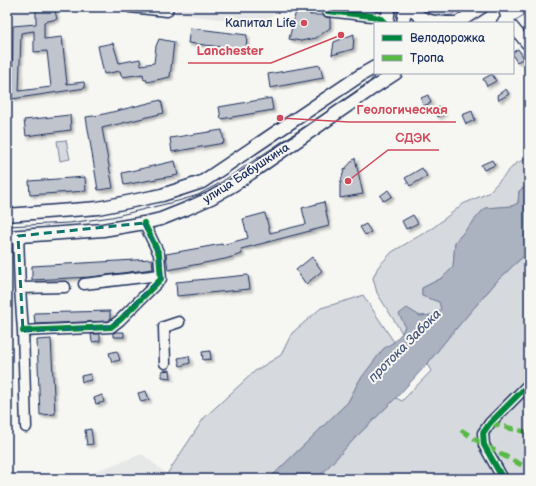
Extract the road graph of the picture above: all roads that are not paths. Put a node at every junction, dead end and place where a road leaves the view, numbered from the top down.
1 (130, 7) edge
2 (168, 7) edge
3 (389, 7) edge
4 (405, 7) edge
5 (411, 7) edge
6 (482, 7) edge
7 (503, 7) edge
8 (527, 7) edge
9 (327, 11) dead end
10 (386, 22) edge
11 (387, 22) edge
12 (403, 22) edge
13 (435, 22) edge
14 (459, 22) edge
15 (506, 22) edge
16 (514, 28) edge
17 (529, 45) edge
18 (374, 60) edge
19 (374, 68) edge
20 (383, 74) edge
21 (394, 74) edge
22 (361, 75) junction
23 (370, 90) junction
24 (7, 215) edge
25 (144, 223) junction
26 (12, 237) edge
27 (160, 275) junction
28 (84, 284) dead end
29 (65, 286) dead end
30 (20, 288) junction
31 (179, 322) dead end
32 (23, 331) junction
33 (165, 363) dead end
34 (529, 384) edge
35 (26, 427) dead end
36 (502, 479) edge

1 - 2 street
3 - 11 main road
4 - 12 main road
5 - 13 main road
6 - 14 main road
7 - 15 street
8 - 15 street
9 - 10 street
16 - 17 street
18 - 22 main road
19 - 22 main road, улица Бабушкина
20 - 23 main road
21 - 23 main road, улица Бабушкина
22 - 24 main road, улица Бабушкина
23 - 25 main road, улица Бабушкина
25 - 26 main road, улица Бабушкина
25 - 27 street
26 - 30 street
27 - 28 street
27 - 32 street
29 - 30 street
30 - 32 street
31 - 33 street
32 - 35 street
34 - 36 street

